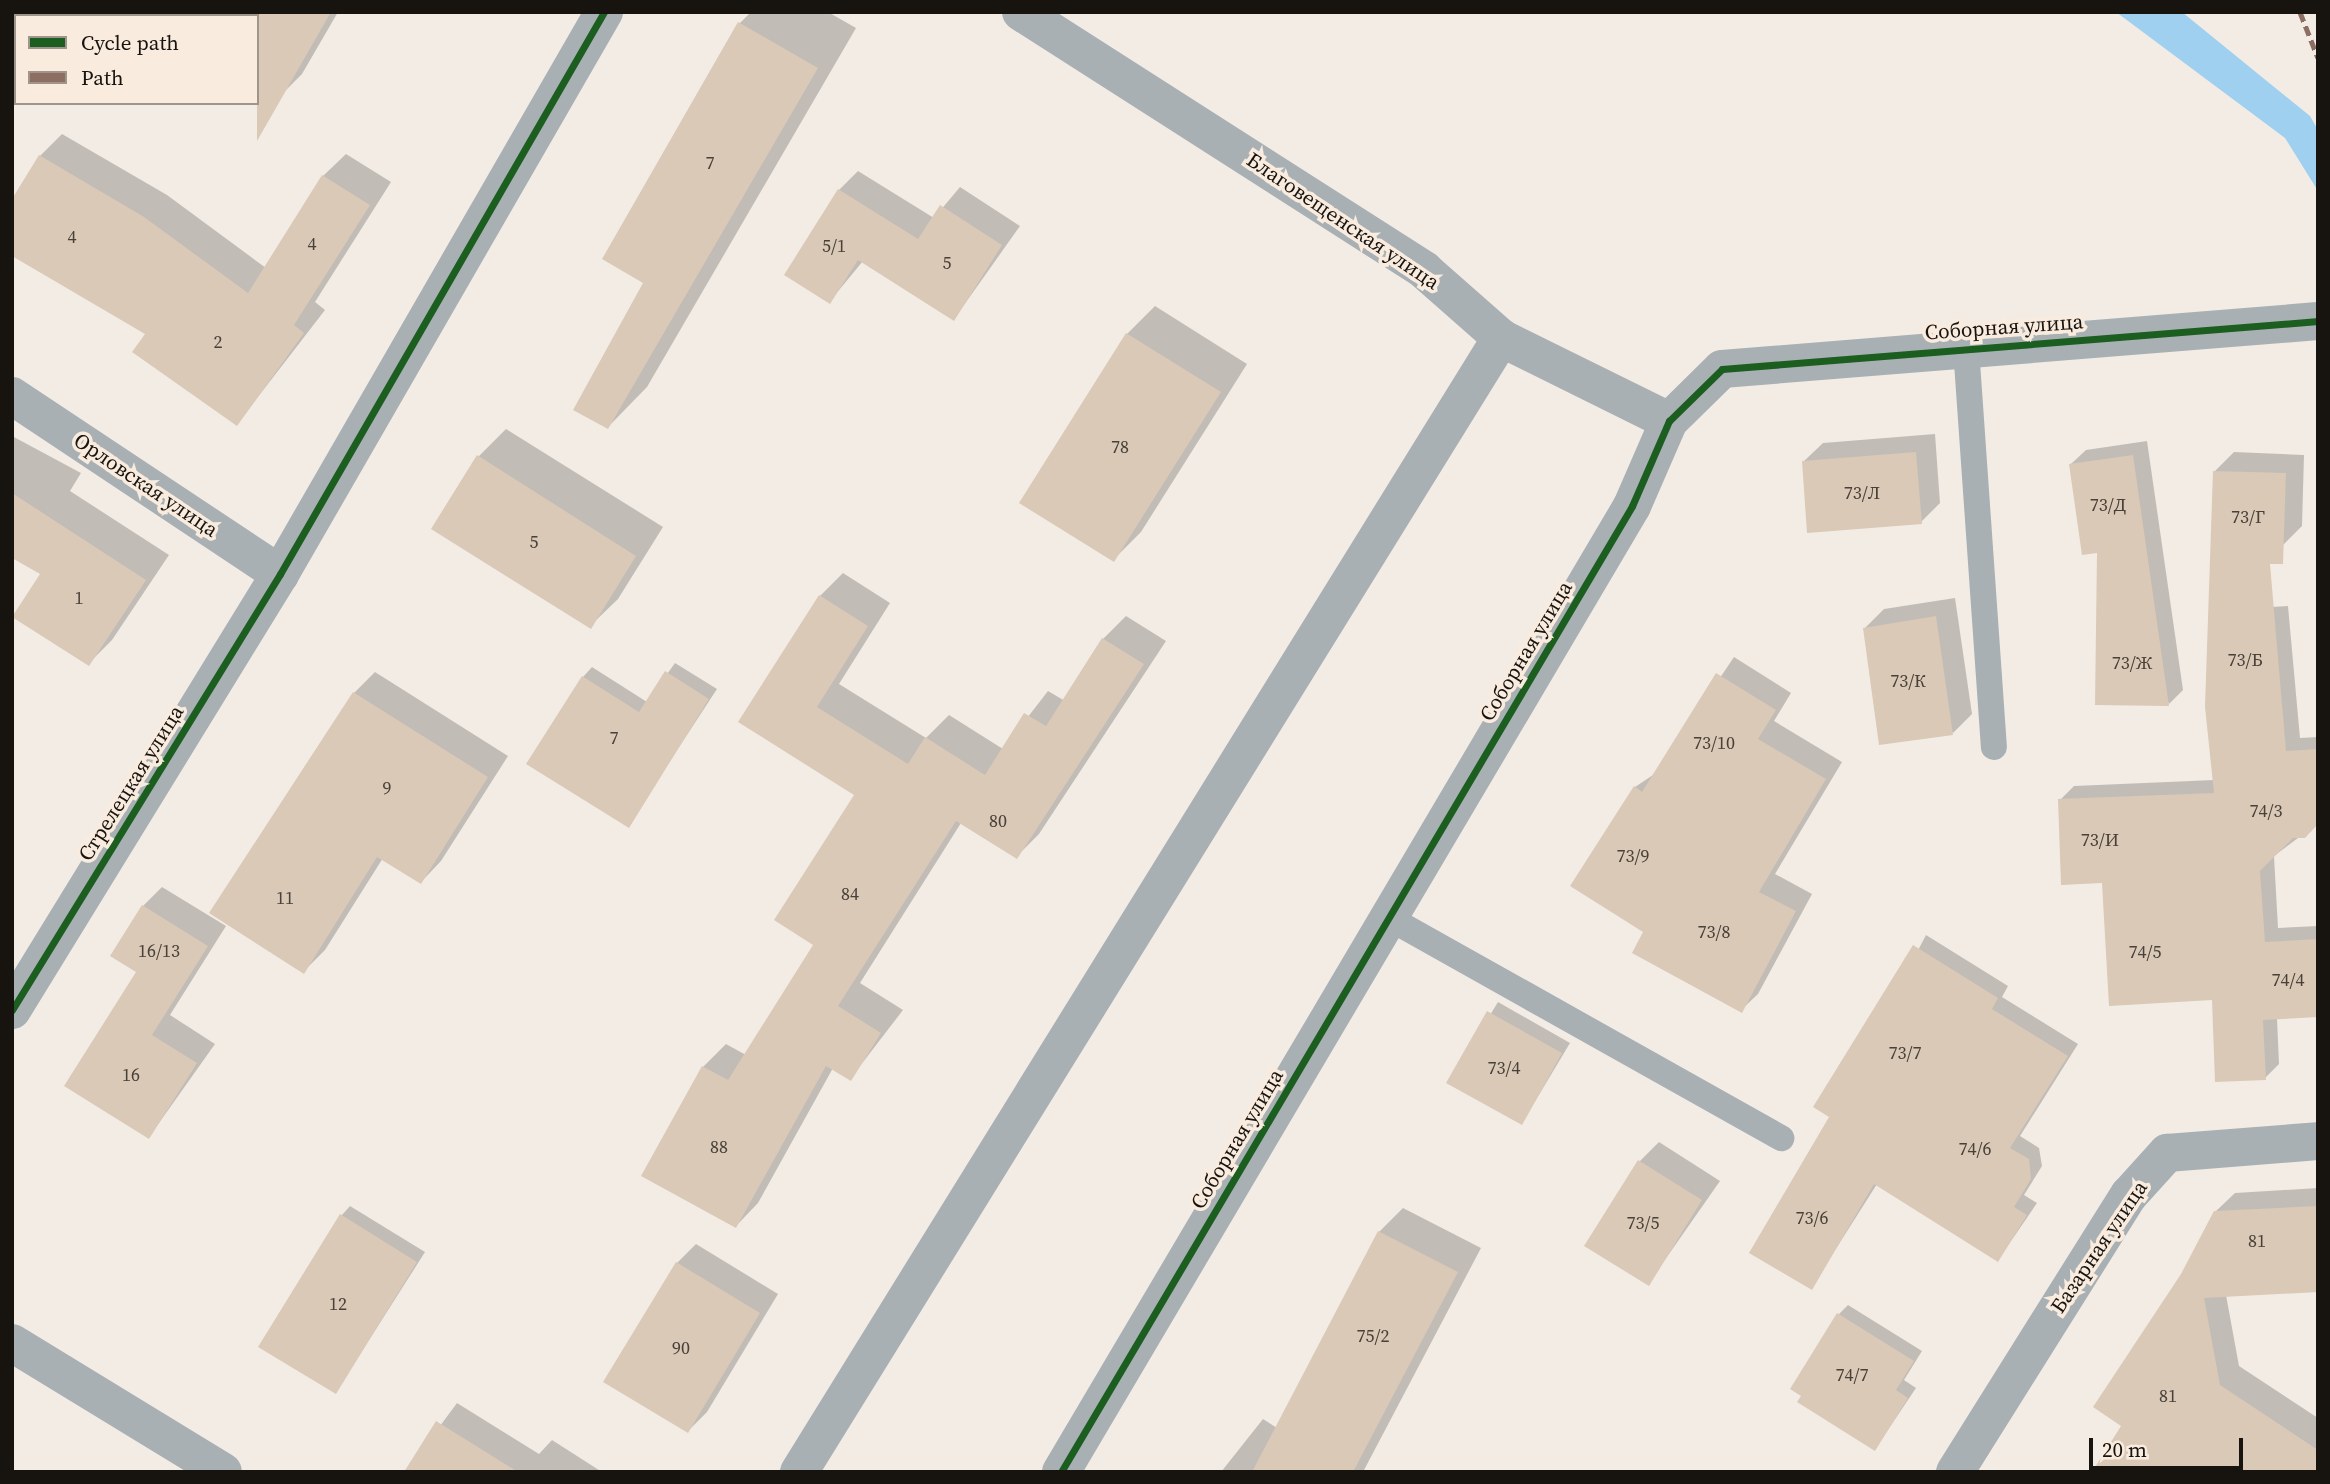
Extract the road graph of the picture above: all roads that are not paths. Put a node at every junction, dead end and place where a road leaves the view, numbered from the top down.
1 (604, 12) edge
2 (1021, 12) edge
3 (2318, 321) edge
4 (1501, 338) junction
5 (1966, 348) junction
6 (12, 396) edge
7 (1669, 421) junction
8 (280, 574) junction
9 (1994, 747) dead end
10 (1389, 918) junction
11 (12, 1010) edge
12 (1781, 1138) dead end
13 (2318, 1141) edge
14 (12, 1343) edge
15 (223, 1472) edge
16 (799, 1472) edge
17 (1061, 1472) edge
18 (1955, 1472) edge

1 - 8 street, Стрелецкая улица
2 - 4 street, Благовещенская улица
3 - 5 street, Соборная улица
4 - 7 street, Благовещенская улица
4 - 16 street
5 - 7 street, Соборная улица
5 - 9 lane
6 - 8 street, Орловская улица
7 - 10 street, Соборная улица
8 - 11 street, Стрелецкая улица
10 - 12 lane
10 - 17 street, Соборная улица
13 - 18 street, Базарная улица
14 - 15 street

